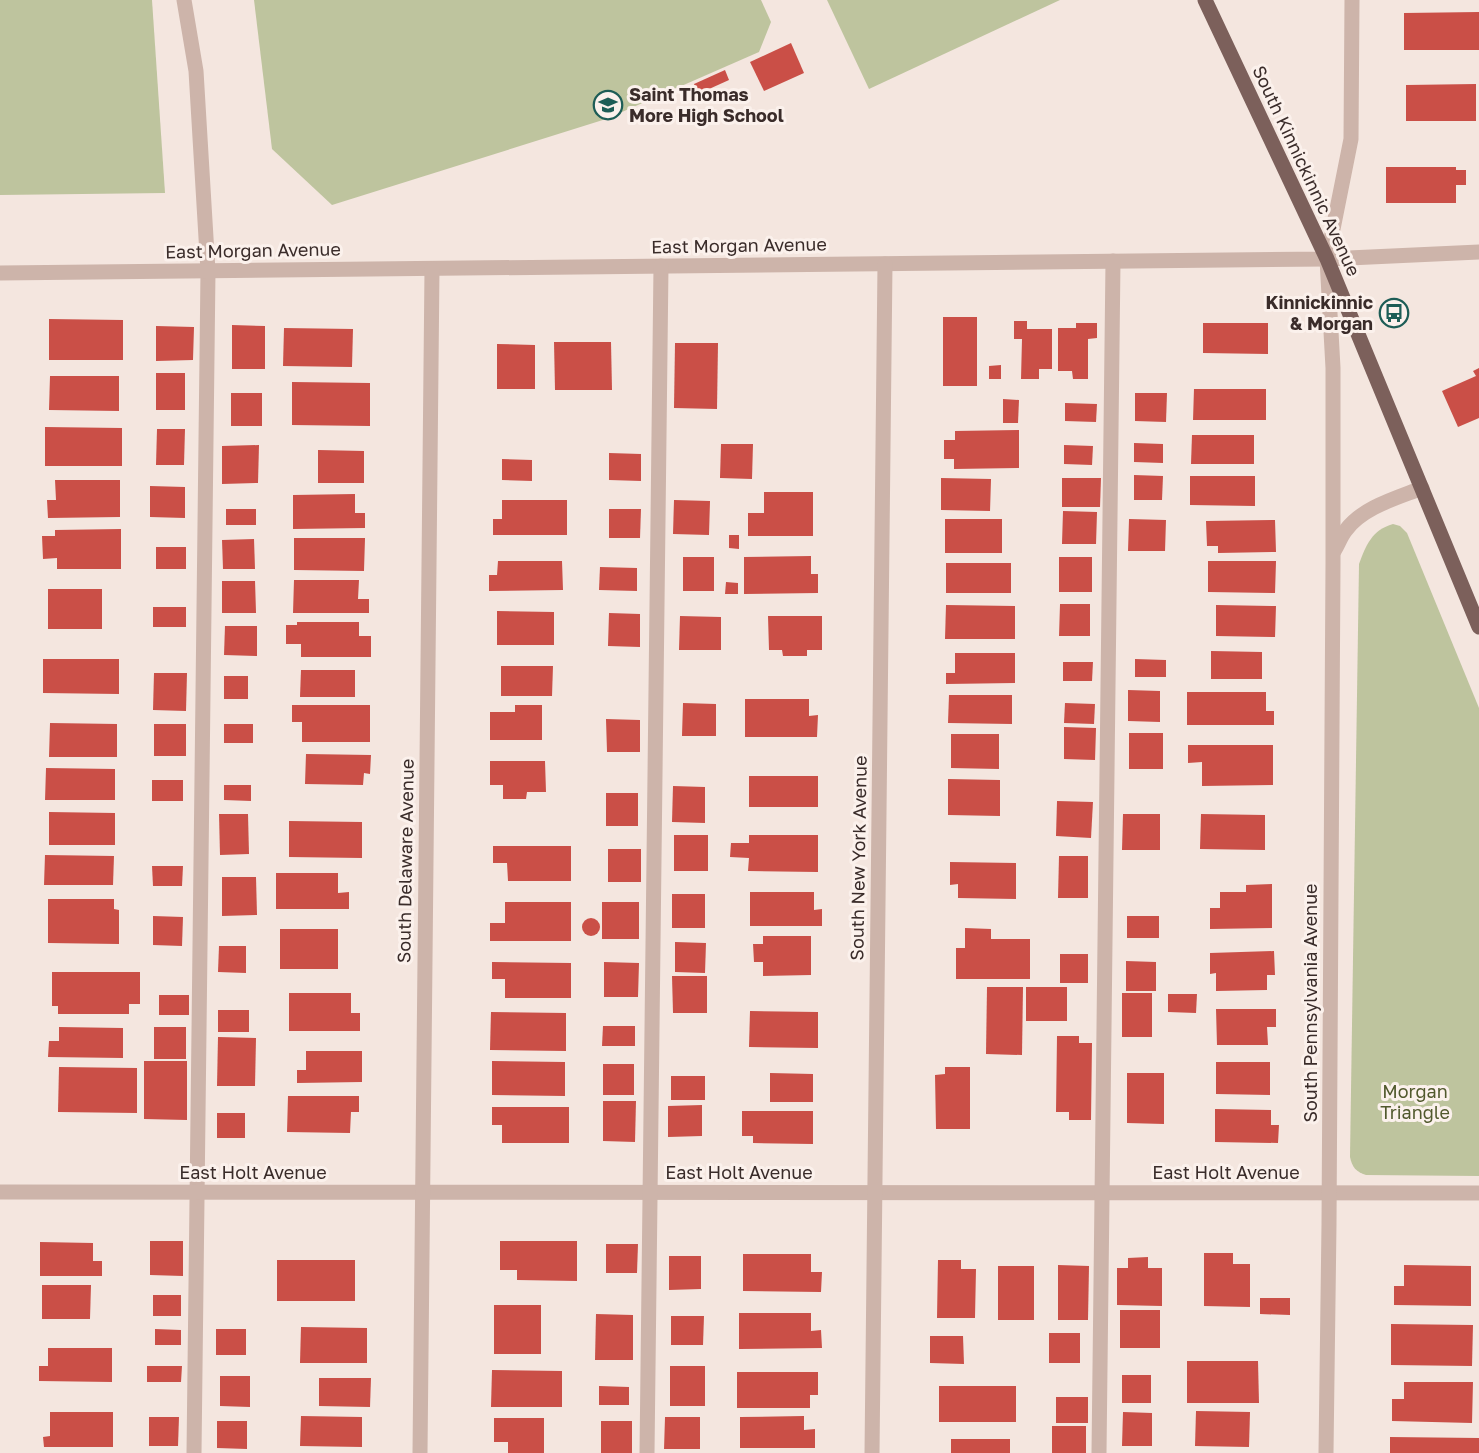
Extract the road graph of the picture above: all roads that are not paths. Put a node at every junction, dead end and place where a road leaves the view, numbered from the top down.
1 (184, 0) edge
2 (1205, 0) edge
3 (1352, 0) edge
4 (1479, 252) edge
5 (1327, 259) junction
6 (1113, 261) junction
7 (885, 264) junction
8 (661, 266) junction
9 (432, 268) junction
10 (208, 271) junction
11 (0, 273) edge
12 (1422, 488) junction
13 (1333, 554) junction
14 (1479, 627) edge
15 (0, 1192) edge
16 (423, 1192) junction
17 (875, 1192) junction
18 (1102, 1192) junction
19 (197, 1193) junction
20 (650, 1193) junction
21 (1330, 1193) junction
22 (1479, 1193) edge
23 (194, 1453) edge
24 (420, 1453) edge
25 (647, 1453) edge
26 (872, 1453) edge
27 (1099, 1453) edge
28 (1326, 1453) edge

1 - 10 street
2 - 5 main road, South Kinnickinnic Avenue
3 - 5 street, South Pennsylvania Avenue
4 - 5 street, East Morgan Avenue
5 - 6 street, East Morgan Avenue
5 - 12 main road, South Kinnickinnic Avenue
5 - 13 street, South Pennsylvania Avenue
6 - 7 street, East Morgan Avenue
6 - 18 street
7 - 8 street, East Morgan Avenue
7 - 17 street, South New York Avenue
8 - 9 street, East Morgan Avenue
8 - 20 street
9 - 10 street, East Morgan Avenue
9 - 16 street, South Delaware Avenue
10 - 11 street, East Morgan Avenue
10 - 19 street
12 - 13 street, South Pennsylvania Avenue
12 - 14 main road, South Kinnickinnic Avenue
13 - 21 street, South Pennsylvania Avenue
15 - 19 street, East Holt Avenue
16 - 19 street, East Holt Avenue
16 - 20 street, East Holt Avenue
16 - 24 street, South Delaware Avenue
17 - 18 street, East Holt Avenue
17 - 20 street, East Holt Avenue
17 - 26 street, South New York Avenue
18 - 21 street, East Holt Avenue
18 - 27 street
19 - 23 street
20 - 25 street
21 - 22 street, East Holt Avenue
21 - 28 street, South Pennsylvania Avenue

